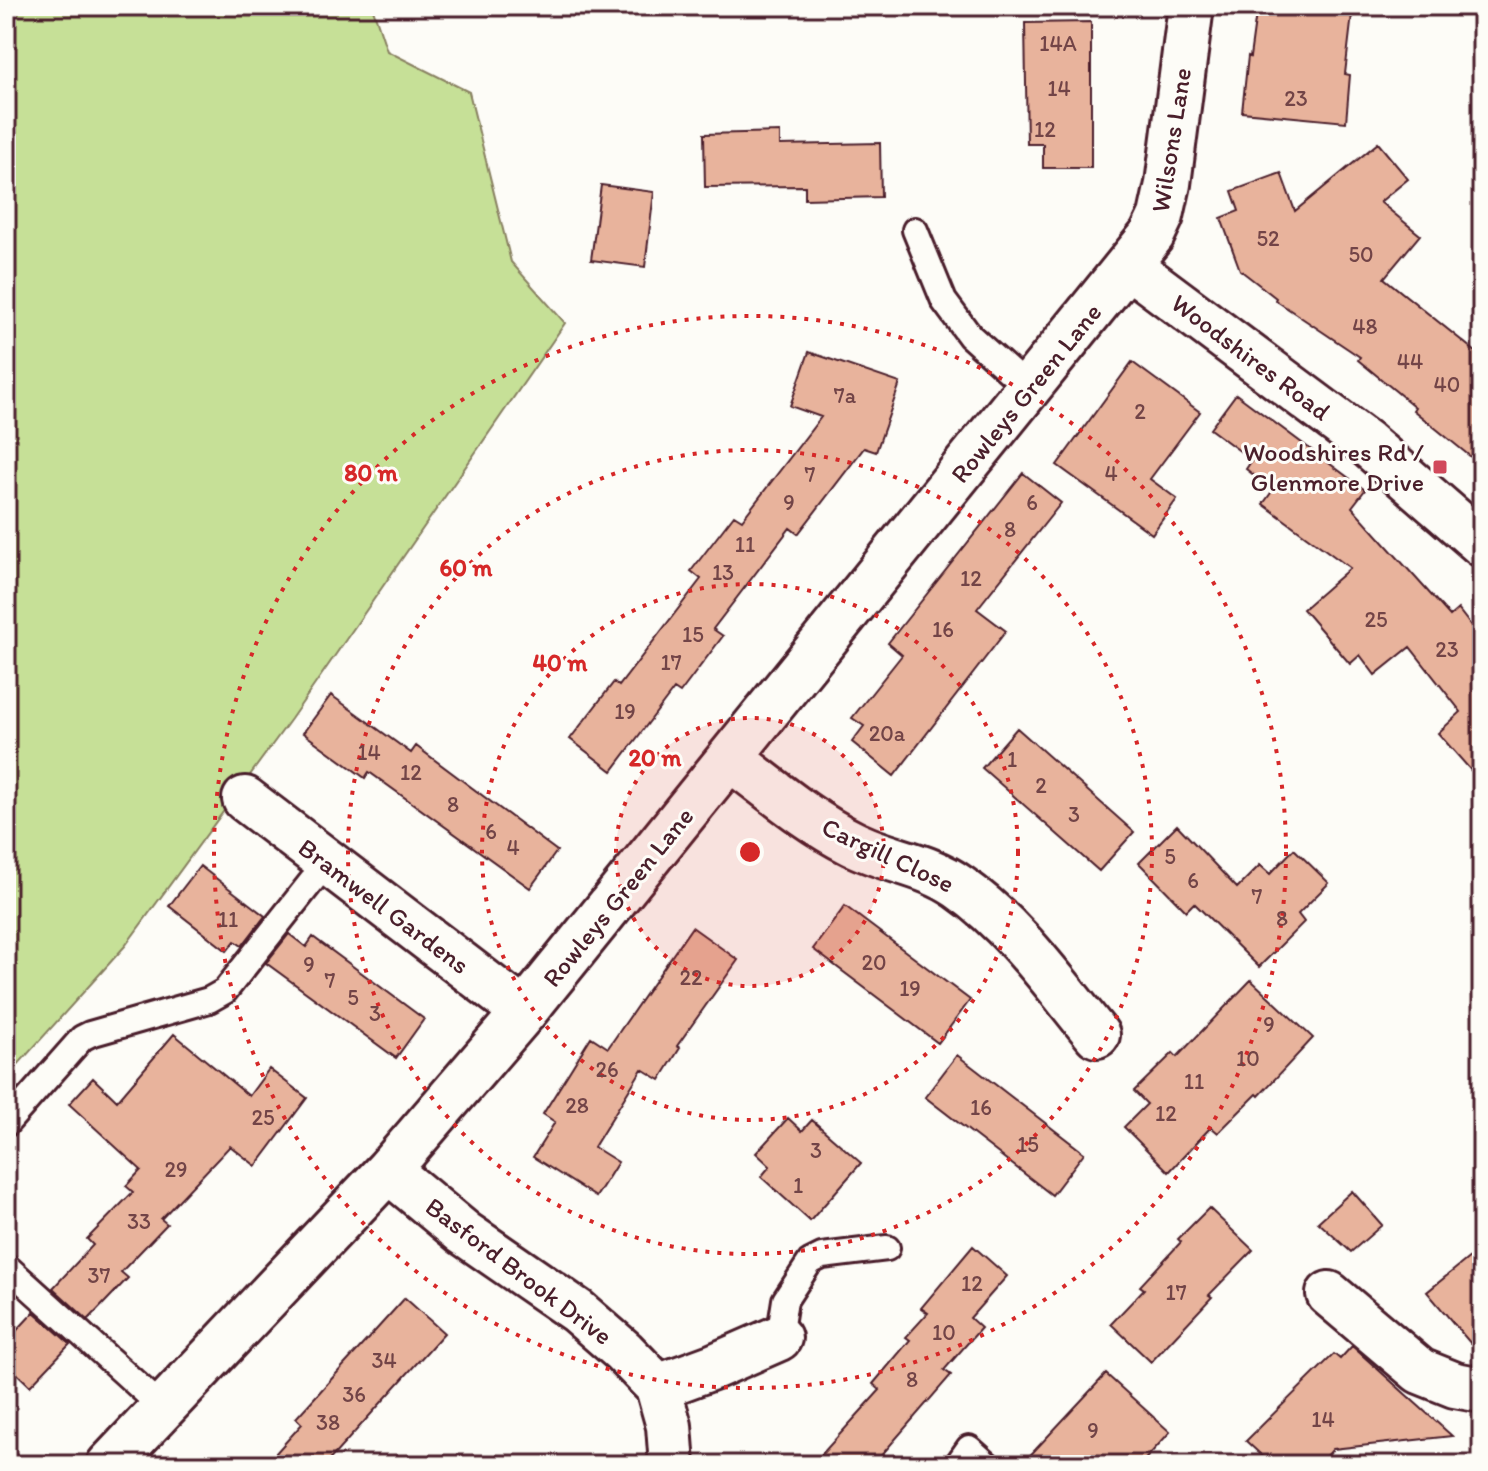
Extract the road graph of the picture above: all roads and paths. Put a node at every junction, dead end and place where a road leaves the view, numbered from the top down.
1 (1191, 6) edge
2 (915, 230) dead end
3 (1129, 266) junction
4 (1029, 389) junction
5 (1482, 544) edge
6 (731, 759) junction
7 (245, 799) dead end
8 (327, 862) junction
9 (524, 1012) junction
10 (1097, 1035) dead end
11 (6, 1124) edge
12 (388, 1170) junction
13 (887, 1248) dead end
14 (6, 1266) edge
15 (1329, 1294) dead end
16 (779, 1338) joint
17 (658, 1387) junction
18 (1482, 1390) edge
19 (163, 1408) junction
20 (109, 1465) edge
21 (672, 1465) edge
22 (957, 1465) edge
23 (988, 1465) edge

1 - 3 street, Wilsons Lane
2 - 4 lane
3 - 4 street, Rowleys Green Lane
3 - 5 street, Woodshires Road
4 - 6 street, Rowleys Green Lane
6 - 9 street, Rowleys Green Lane
6 - 10 street, Cargill Close
7 - 8 street, Bramwell Gardens
8 - 9 street, Bramwell Gardens
8 - 11 lane
9 - 12 street, Rowleys Green Lane
12 - 17 street, Basford Brook Drive
12 - 19 street, Rowleys Green Lane
13 - 16 lane
14 - 19 lane
15 - 18 street
16 - 17 street
17 - 21 street, Basford Brook Drive
19 - 20 street, Rowleys Green Lane
22 - 23 lane

